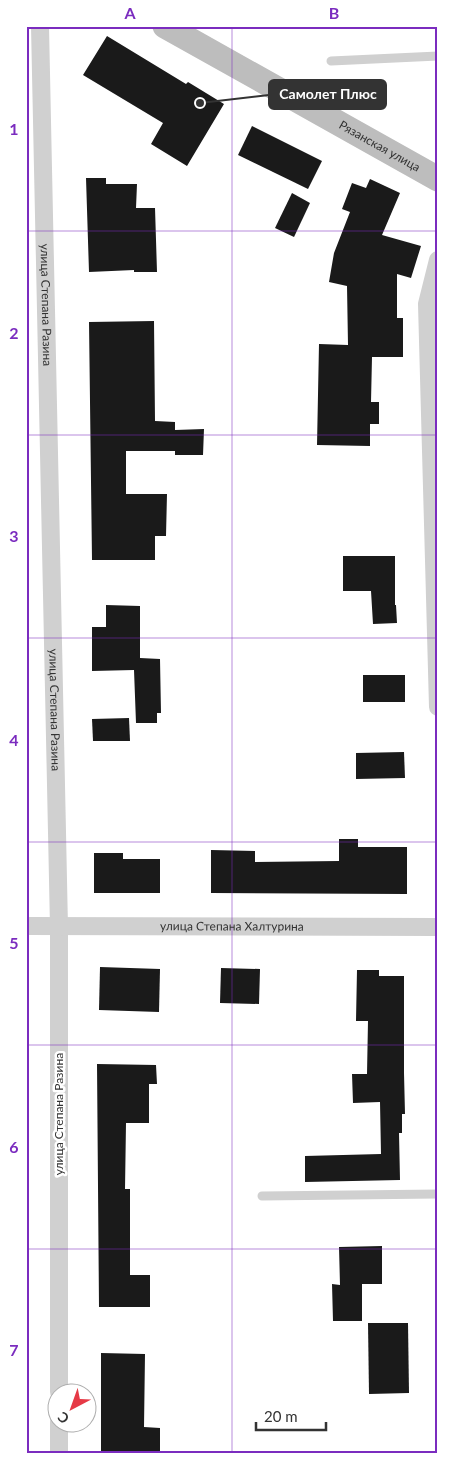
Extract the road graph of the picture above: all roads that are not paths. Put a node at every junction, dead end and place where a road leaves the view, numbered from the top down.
1 (40, 26) edge
2 (165, 26) edge
3 (438, 56) edge
4 (331, 61) dead end
5 (438, 180) edge
6 (438, 260) edge
7 (438, 707) edge
8 (26, 926) edge
9 (59, 927) junction
10 (438, 927) edge
11 (438, 1194) edge
12 (262, 1196) dead end
13 (59, 1382) edge
14 (59, 1432) edge
15 (59, 1454) edge

1 - 9 street, улица Степана Разина
2 - 5 main road, Рязанская улица
3 - 4 lane
6 - 7 street
8 - 9 street, улица Степана Халтурина
9 - 10 street, улица Степана Халтурина
9 - 13 street, улица Степана Разина
11 - 12 lane
14 - 15 street

